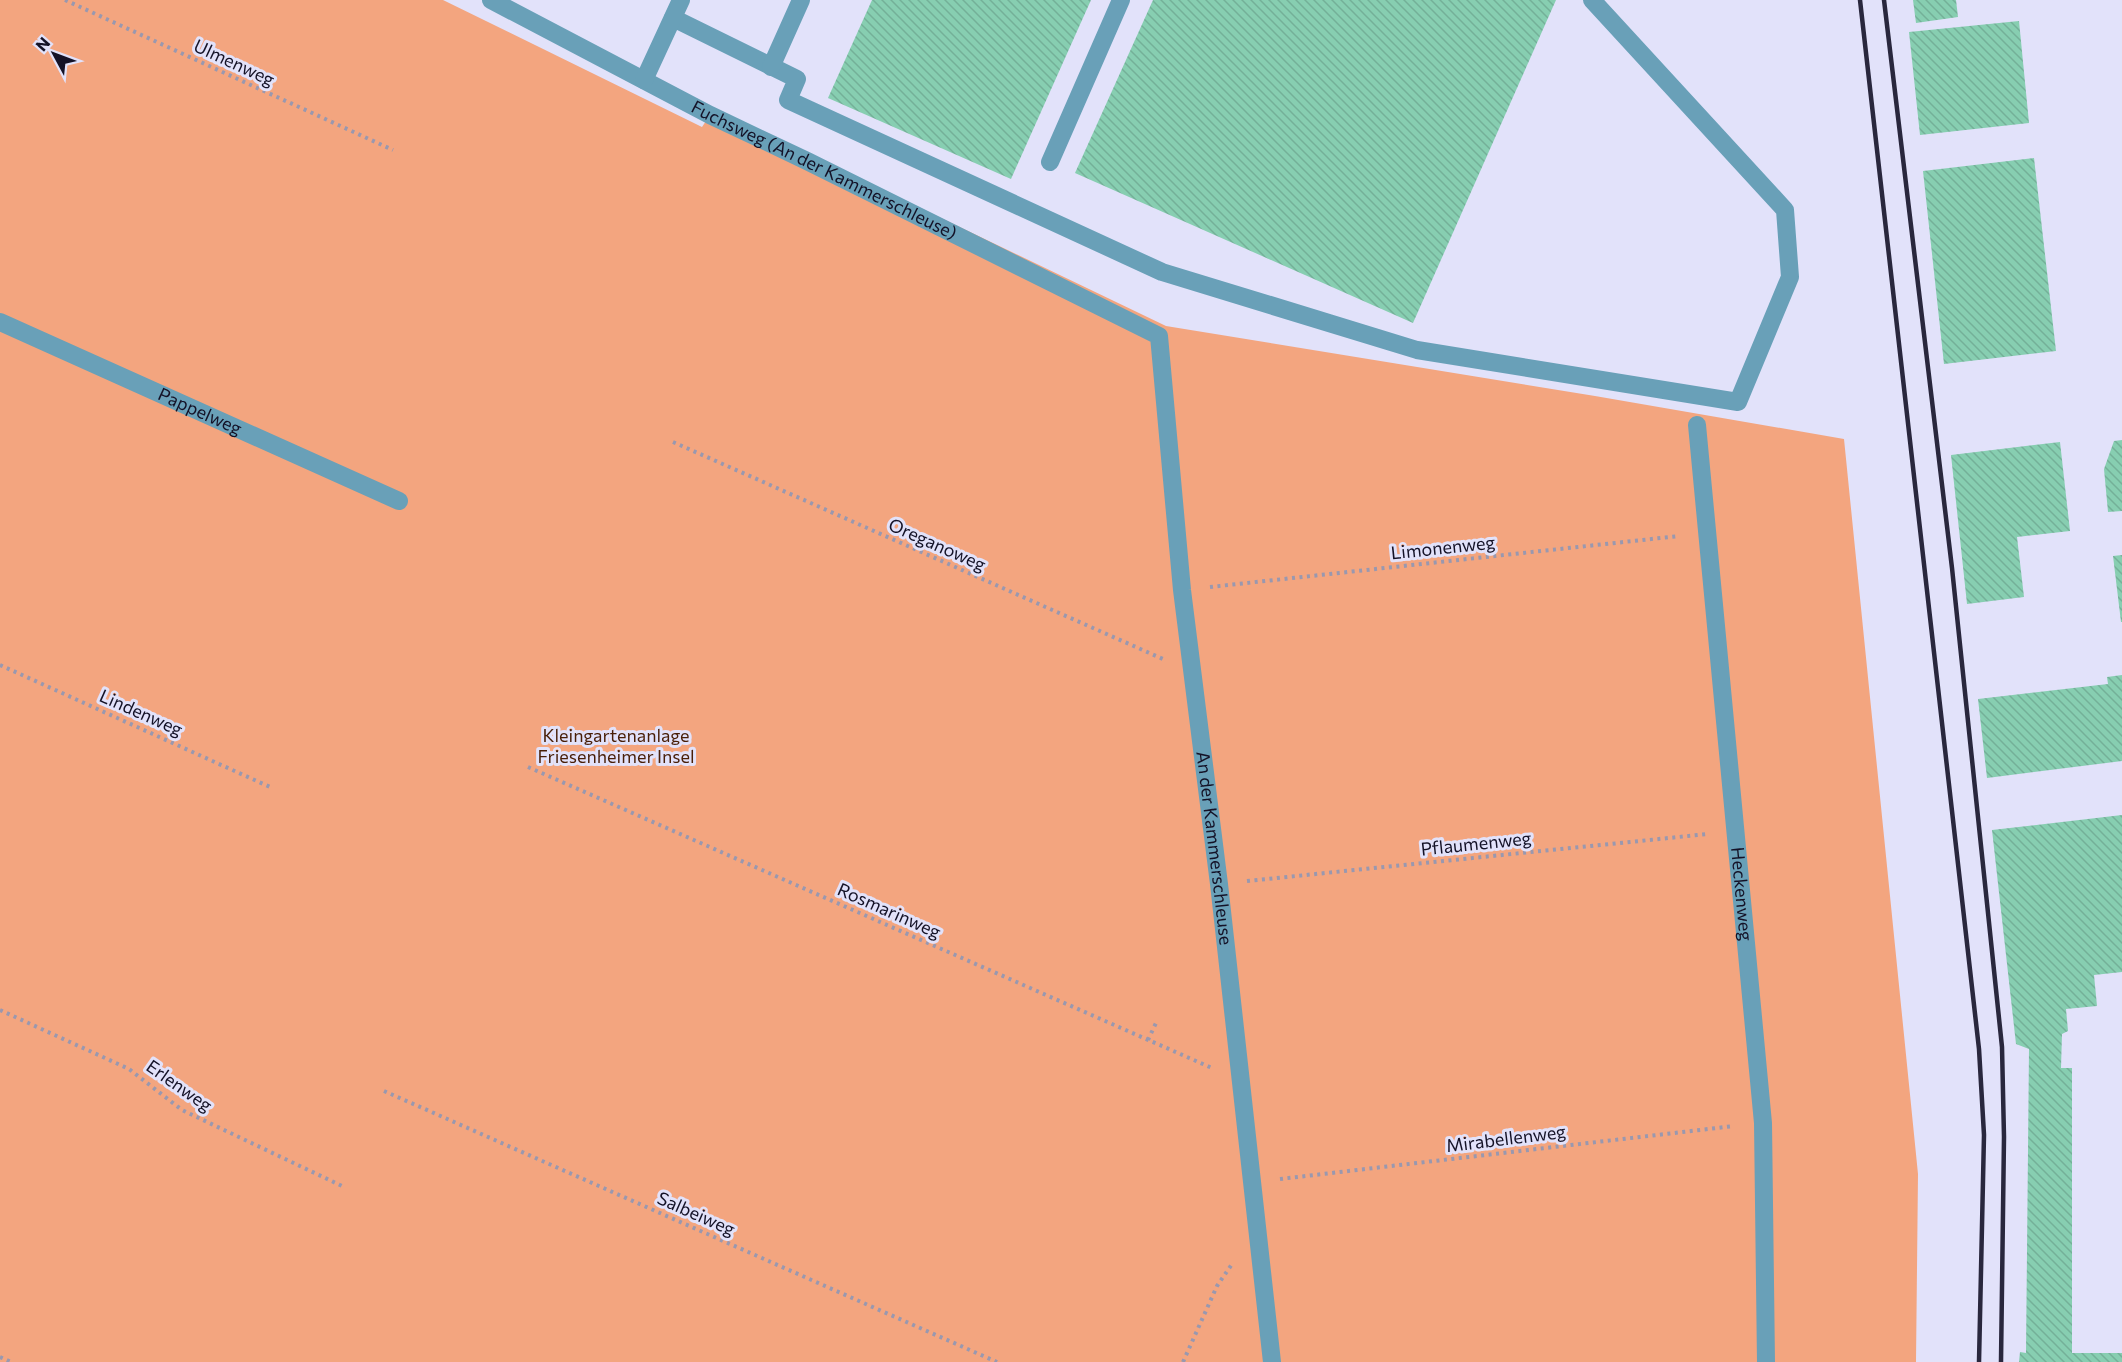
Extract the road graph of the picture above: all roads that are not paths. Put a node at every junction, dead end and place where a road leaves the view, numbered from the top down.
1 (491, 0) edge
2 (681, 0) edge
3 (801, 0) edge
4 (1121, 0) edge
5 (1592, 0) edge
6 (673, 18) junction
7 (771, 67) junction
8 (644, 80) junction
9 (1050, 162) dead end
10 (0, 322) edge
11 (1159, 336) joint
12 (1696, 426) dead end
13 (399, 501) dead end
14 (1272, 1362) edge
15 (1766, 1362) edge

1 - 8 street, Fuchsweg (An der Kammerschleuse)
2 - 6 street
3 - 7 street
4 - 9 street
5 - 7 street
6 - 7 street
6 - 8 street
8 - 11 street, Fuchsweg (An der Kammerschleuse)
10 - 13 street, Pappelweg
11 - 14 street, An der Kammerschleuse
12 - 15 street, Heckenweg

